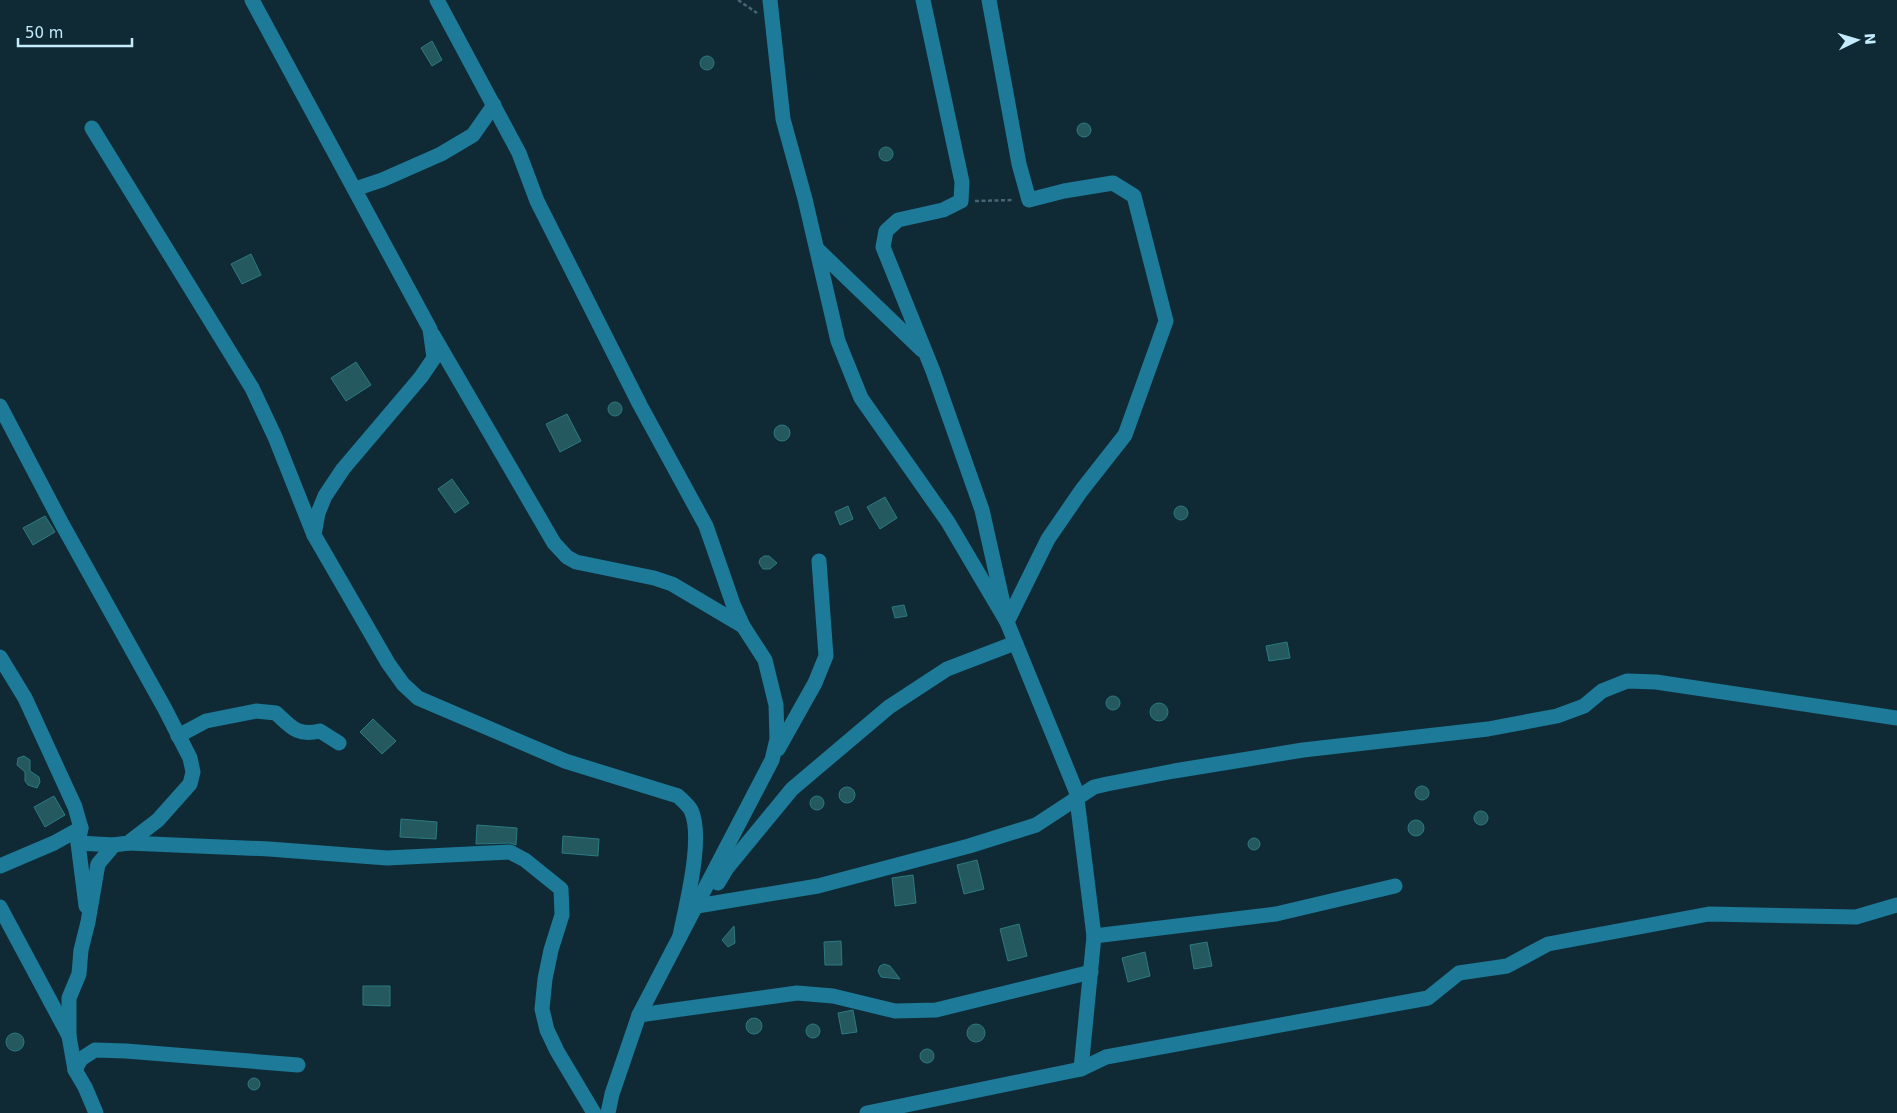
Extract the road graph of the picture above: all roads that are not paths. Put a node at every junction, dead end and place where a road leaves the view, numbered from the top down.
1 (252, 0) edge
2 (437, 0) edge
3 (770, 0) edge
4 (923, 0) edge
5 (990, 0) edge
6 (494, 105) junction
7 (92, 128) dead end
8 (355, 189) junction
9 (817, 249) junction
10 (430, 329) junction
11 (927, 355) junction
12 (0, 406) edge
13 (314, 535) junction
14 (819, 561) dead end
15 (1007, 622) junction
16 (743, 626) junction
17 (1015, 644) junction
18 (0, 657) edge
19 (1897, 718) edge
20 (178, 736) junction
21 (339, 743) dead end
22 (772, 760) junction
23 (1077, 798) junction
24 (81, 828) junction
25 (78, 843) junction
26 (121, 844) junction
27 (0, 866) edge
28 (1395, 886) dead end
29 (701, 905) junction
30 (1897, 905) edge
31 (0, 907) edge
32 (88, 922) junction
33 (680, 936) junction
34 (1094, 936) junction
35 (1091, 972) junction
36 (639, 1015) junction
37 (69, 1036) junction
38 (298, 1065) dead end
39 (1081, 1069) junction
40 (75, 1070) junction
41 (96, 1113) edge
42 (594, 1113) edge
43 (608, 1113) edge
44 (867, 1113) edge

1 - 8 street
2 - 6 street
3 - 9 street
4 - 11 street
5 - 15 street
6 - 8 street
6 - 16 street
7 - 13 street
8 - 10 street
9 - 11 street
9 - 15 street
10 - 13 street
10 - 16 street
11 - 15 street
12 - 20 street
13 - 33 street
14 - 22 street
15 - 17 street
16 - 22 street
17 - 23 street
17 - 29 street
18 - 24 street
19 - 23 street
20 - 21 street
20 - 26 street
22 - 29 street
23 - 29 street
23 - 34 street
24 - 25 street
24 - 27 street
25 - 26 street
25 - 32 street
26 - 32 street
26 - 42 street
28 - 34 street
29 - 33 street
30 - 39 street
31 - 37 street
32 - 37 street
33 - 36 street
34 - 35 street
35 - 36 street
35 - 39 street
36 - 43 street
37 - 40 street
38 - 40 street
39 - 44 street
40 - 41 street

